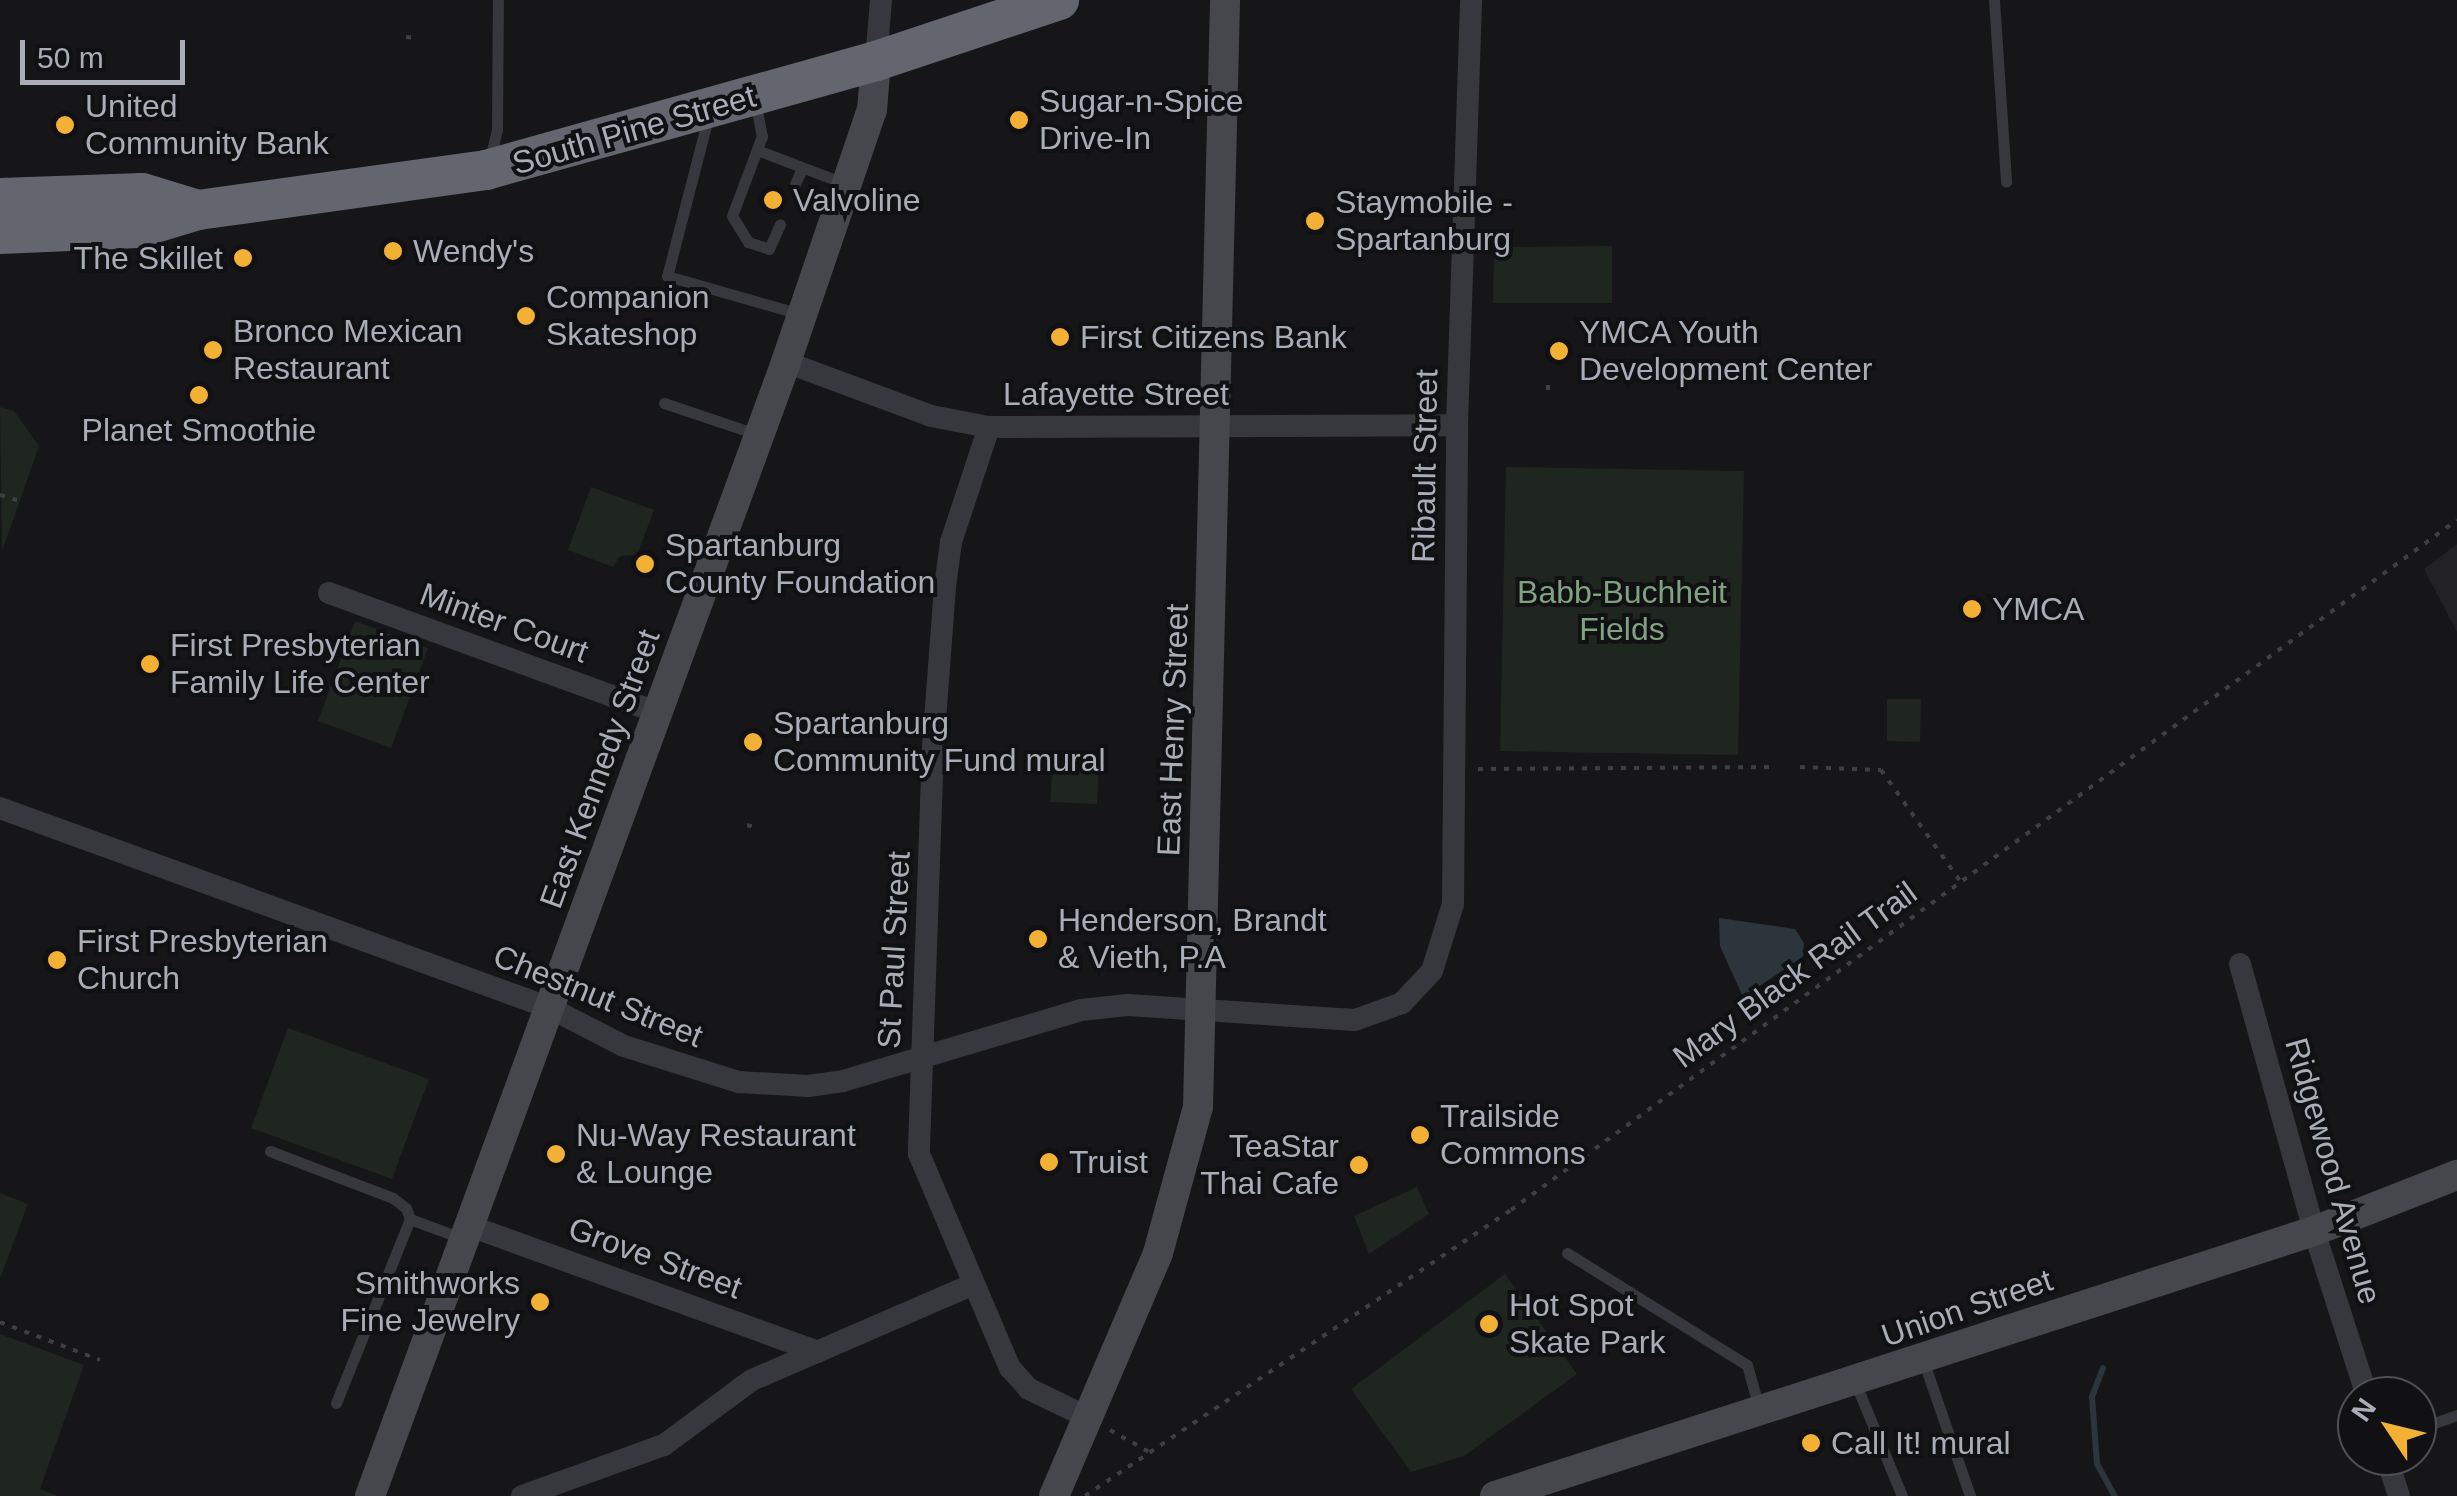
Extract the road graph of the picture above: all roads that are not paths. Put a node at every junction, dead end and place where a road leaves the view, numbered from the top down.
1 (498, 0) edge
2 (881, 0) edge
3 (1059, 0) edge
4 (1226, 0) edge
5 (1470, 0) edge
6 (1994, 0) edge
7 (876, 61) junction
8 (754, 96) junction
9 (710, 109) junction
10 (757, 150) junction
11 (802, 168) junction
12 (486, 170) junction
13 (2006, 182) dead end
14 (796, 184) dead end
15 (846, 184) junction
16 (0, 198) edge
17 (198, 210) junction
18 (780, 224) dead end
19 (0, 234) edge
20 (802, 314) junction
21 (786, 362) junction
22 (664, 403) dead end
23 (1458, 425) junction
24 (1214, 426) junction
25 (989, 427) junction
26 (760, 436) junction
27 (329, 593) dead end
28 (658, 713) junction
29 (0, 808) edge
30 (1447, 934) joint
31 (2240, 964) dead end
32 (550, 1008) junction
33 (1201, 1008) junction
34 (922, 1058) junction
35 (270, 1151) dead end
36 (2457, 1175) edge
37 (410, 1219) junction
38 (2314, 1231) junction
39 (467, 1233) junction
40 (1567, 1254) dead end
41 (972, 1285) junction
42 (818, 1352) junction
43 (1923, 1360) junction
44 (2361, 1376) edge
45 (1855, 1382) junction
46 (336, 1403) dead end
47 (1761, 1412) junction
48 (1088, 1418) junction
49 (370, 1496) edge
50 (522, 1496) edge
51 (1054, 1496) edge
52 (1495, 1496) edge
53 (1902, 1496) edge
54 (1970, 1496) edge

1 - 12 lane
2 - 7 street
3 - 7 highway, South Pine Street
4 - 24 main road, East Henry Street
5 - 23 street, Ribault Street
6 - 13 lane
7 - 8 highway, South Pine Street
7 - 15 main road, East Kennedy Street
8 - 9 highway, South Pine Street
8 - 10 lane
9 - 12 highway, South Pine Street
9 - 20 lane
10 - 11 lane
10 - 18 lane
11 - 14 lane
11 - 15 lane
12 - 17 highway, South Pine Street
15 - 20 main road, East Kennedy Street
16 - 17 highway, South Pine Street
17 - 19 highway, South Pine Street
20 - 21 main road, East Kennedy Street
21 - 25 street, Lafayette Street
21 - 26 main road, East Kennedy Street
22 - 26 lane
23 - 24 street, Lafayette Street
23 - 30 street, Ribault Street
24 - 25 street, Lafayette Street
24 - 33 main road, East Henry Street
25 - 34 street, St Paul Street
26 - 28 main road, East Kennedy Street
27 - 28 street, Minter Court
28 - 32 main road, East Kennedy Street
29 - 32 street, Chestnut Street
30 - 33 street, Chestnut Street
31 - 38 street, Ridgewood Avenue
32 - 34 street, Chestnut Street
32 - 39 main road, East Kennedy Street
33 - 34 street, Chestnut Street
33 - 48 main road, East Henry Street
34 - 41 street, St Paul Street
35 - 37 lane
36 - 38 main road, Union Street
37 - 39 lane
37 - 46 lane
38 - 43 main road, Union Street
38 - 44 street, Ridgewood Avenue
39 - 42 street, Grove Street
39 - 49 main road, East Kennedy Street
40 - 47 lane
41 - 42 street
41 - 48 street, St Paul Street
42 - 50 street
43 - 45 main road, Union Street
43 - 54 lane
45 - 47 main road, Union Street
45 - 53 lane
47 - 52 main road, Union Street
48 - 51 main road, East Henry Street

